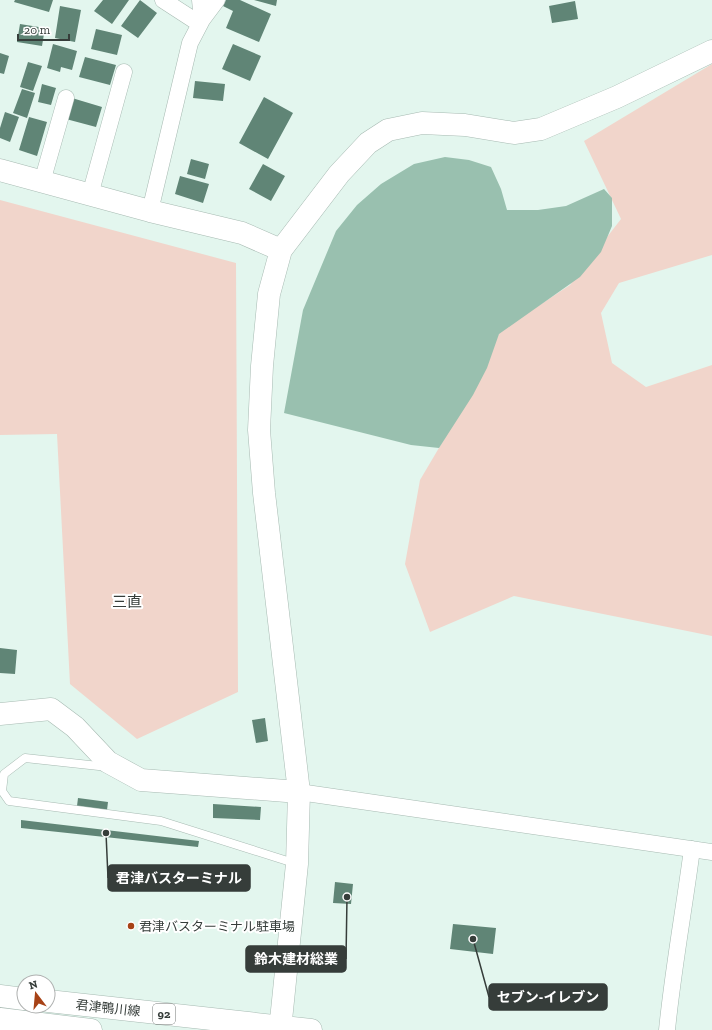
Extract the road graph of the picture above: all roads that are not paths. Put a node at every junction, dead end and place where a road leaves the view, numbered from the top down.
1 (163, 0) edge
2 (200, 0) edge
3 (217, 0) edge
4 (201, 22) junction
5 (712, 51) edge
6 (124, 72) dead end
7 (66, 98) dead end
8 (0, 170) edge
9 (42, 182) junction
10 (90, 195) junction
11 (150, 211) junction
12 (281, 250) junction
13 (0, 714) edge
14 (116, 768) junction
15 (299, 792) junction
16 (692, 849) junction
17 (712, 852) edge
18 (298, 864) junction
19 (0, 996) edge
20 (16, 998) edge
21 (56, 1002) edge
22 (0, 1019) edge
23 (280, 1028) edge
24 (91, 1030) edge
25 (311, 1030) edge
26 (667, 1030) edge

1 - 4 street
2 - 4 street
3 - 4 street
4 - 11 street
5 - 12 street
6 - 10 street
7 - 9 street
8 - 9 street
9 - 10 street
10 - 11 street
11 - 12 street
12 - 15 street
13 - 14 street
14 - 15 street
14 - 18 lane
15 - 16 street
15 - 18 street
16 - 17 street
16 - 26 street
18 - 23 street
19 - 20 street
21 - 23 street, 君津鴨川線 / 92
22 - 24 street, 君津鴨川線
23 - 25 street, 君津鴨川線 / 92

